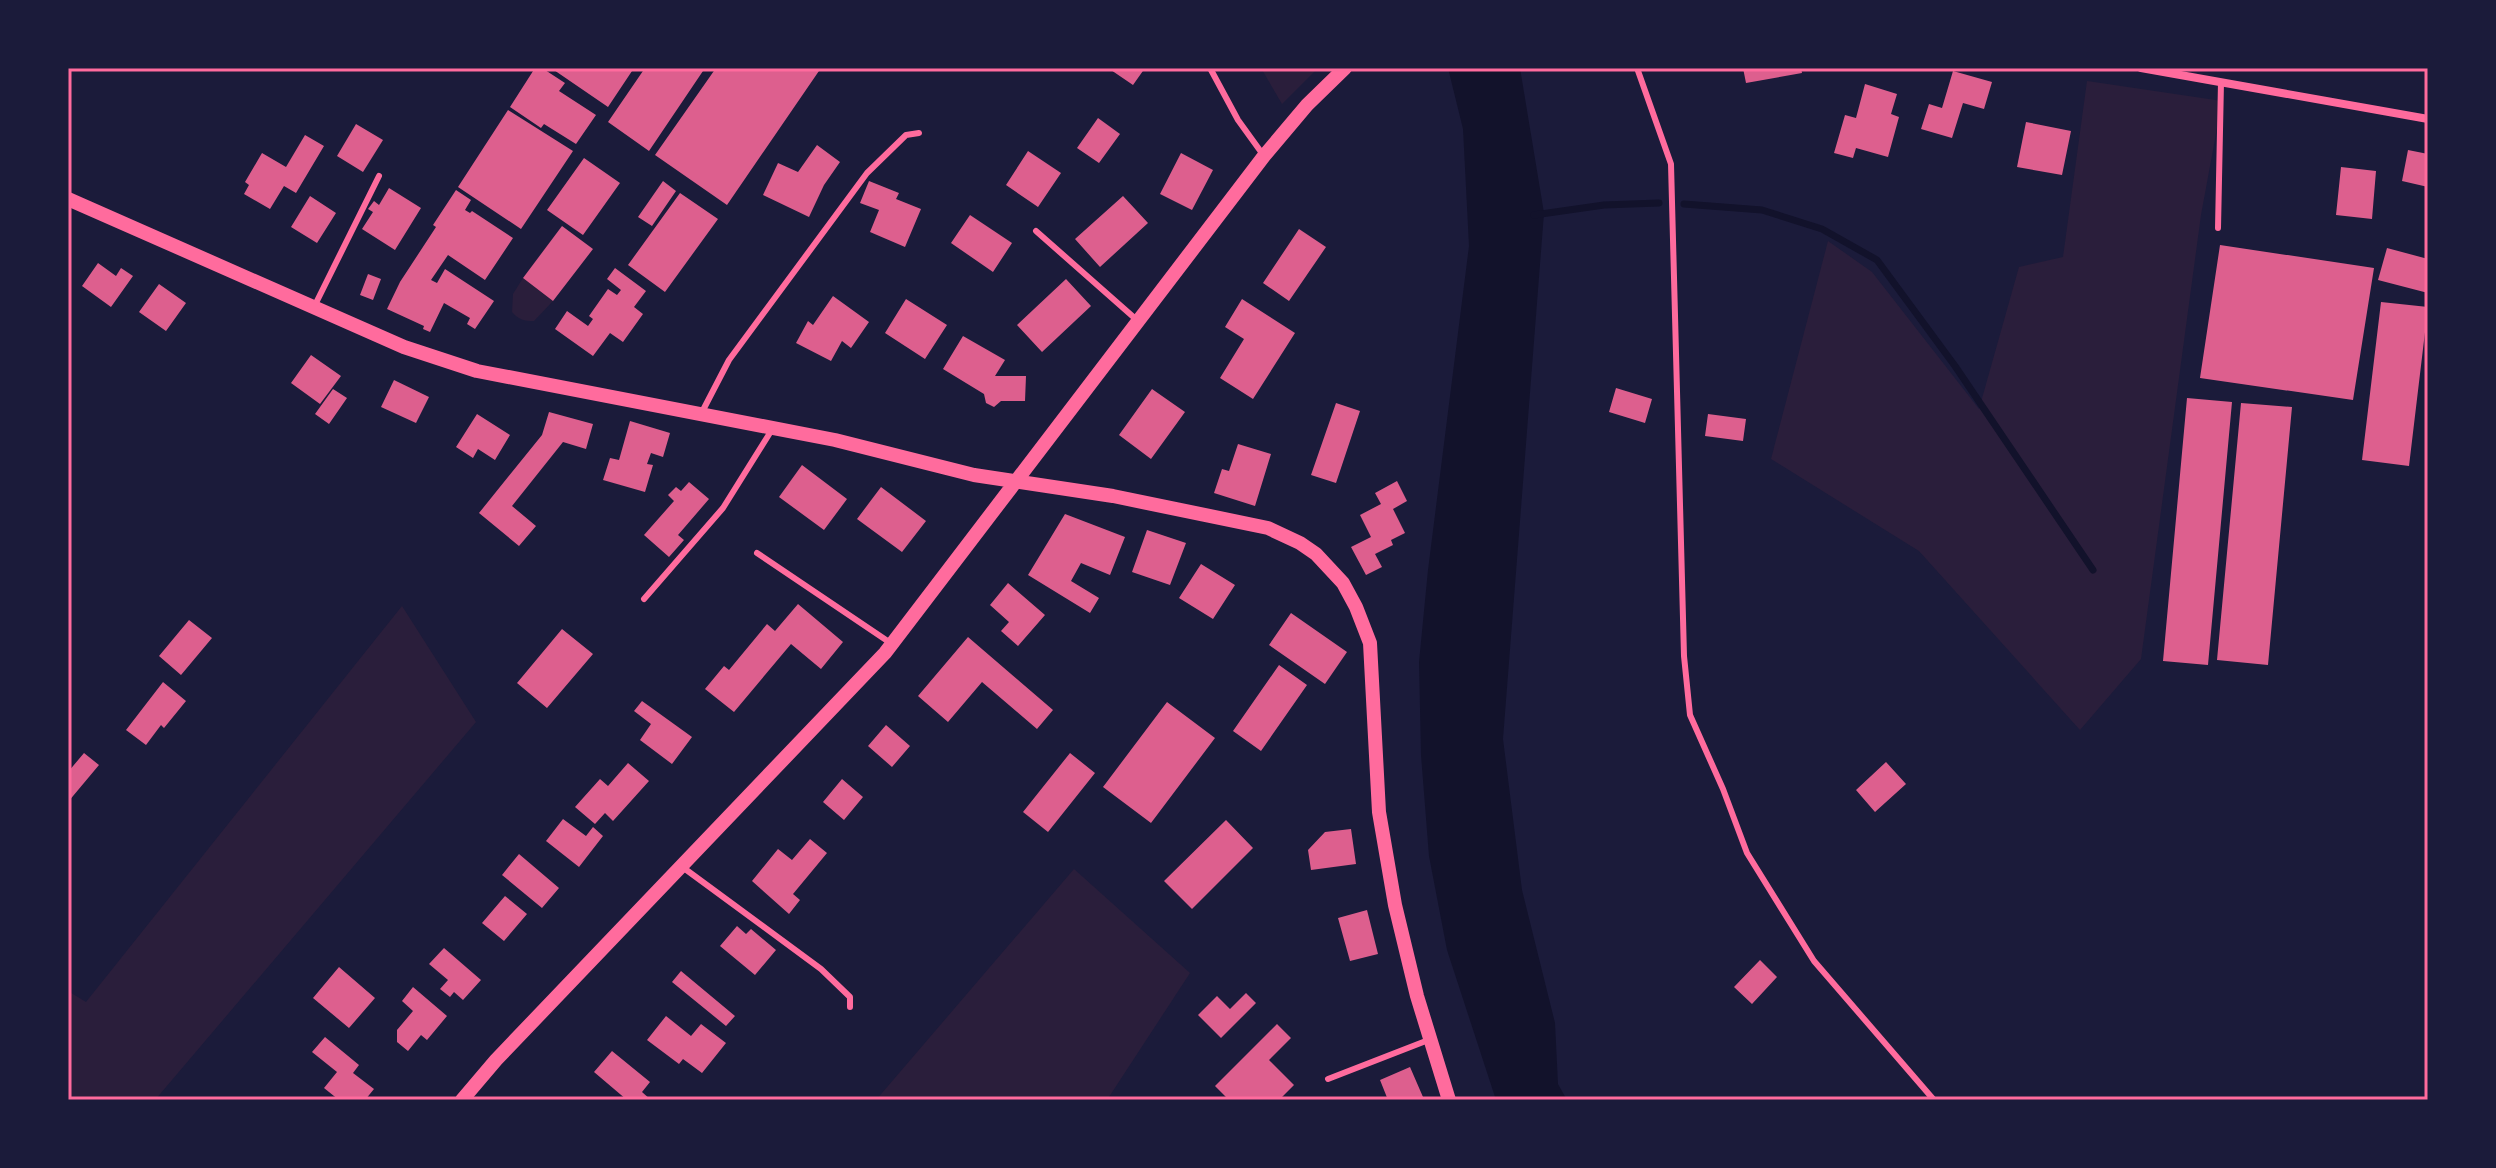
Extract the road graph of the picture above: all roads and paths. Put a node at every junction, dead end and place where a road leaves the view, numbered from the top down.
1 (1210, 68) edge
2 (1345, 68) edge
3 (1637, 68) edge
4 (2141, 68) edge
5 (2221, 82) junction
6 (2428, 119) edge
7 (919, 133) dead end
8 (1264, 156) junction
9 (379, 176) dead end
10 (68, 199) edge
11 (2218, 228) dead end
12 (1036, 231) dead end
13 (314, 307) junction
14 (1138, 321) junction
15 (701, 414) junction
16 (773, 428) junction
17 (1016, 481) junction
18 (757, 553) dead end
19 (644, 599) dead end
20 (892, 644) junction
21 (681, 866) junction
22 (850, 1007) dead end
23 (1431, 1039) junction
24 (1328, 1079) dead end
25 (462, 1100) edge
26 (1449, 1100) edge
27 (1934, 1100) edge

1 - 8 lane
2 - 8 street
3 - 27 lane
4 - 5 street
5 - 6 street
5 - 11 lane
7 - 15 lane
8 - 14 street
9 - 13 lane
10 - 13 street
12 - 14 lane
13 - 15 street
14 - 17 street
15 - 16 street
16 - 17 street
16 - 19 lane
17 - 20 street
17 - 23 street
18 - 20 lane
20 - 21 street
21 - 22 lane
21 - 25 street
23 - 24 lane
23 - 26 street

